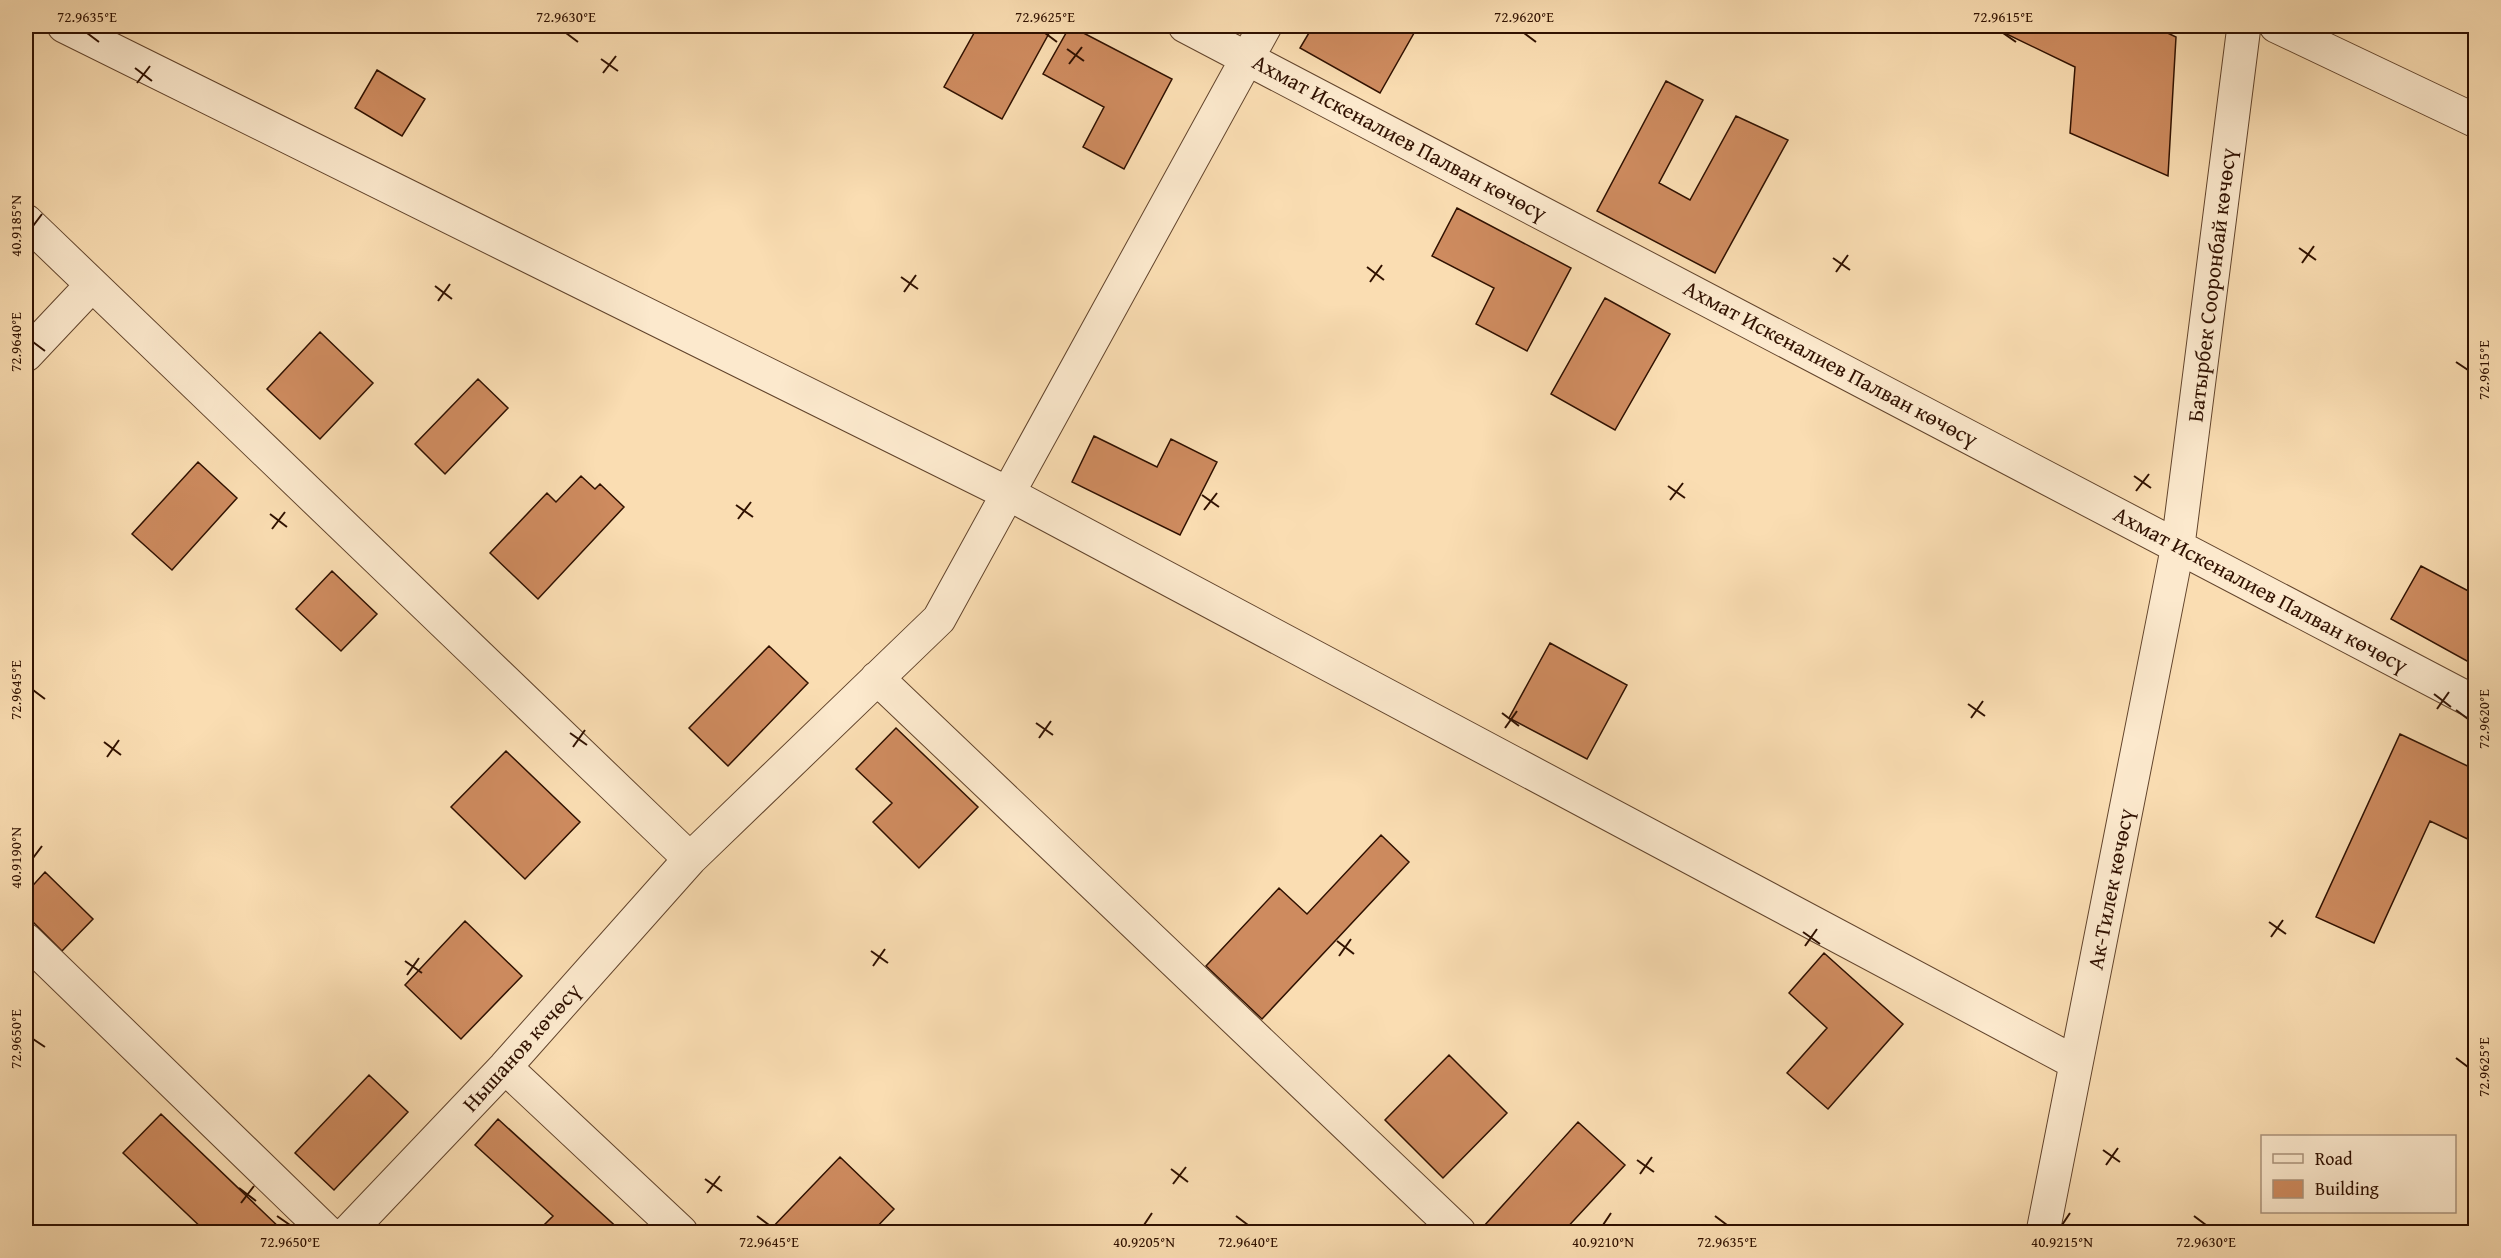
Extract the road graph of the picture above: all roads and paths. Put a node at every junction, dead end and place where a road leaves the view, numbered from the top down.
1 (64, 26) edge
2 (1185, 26) edge
3 (1265, 26) edge
4 (2244, 26) edge
5 (2276, 26) edge
6 (1248, 57) junction
7 (2475, 121) edge
8 (26, 221) edge
9 (92, 285) junction
10 (26, 355) edge
11 (1007, 493) junction
12 (2178, 545) junction
13 (877, 678) junction
14 (2475, 703) edge
15 (690, 859) junction
16 (26, 940) edge
17 (2076, 1064) junction
18 (505, 1067) junction
19 (327, 1233) edge
20 (348, 1233) edge
21 (681, 1233) edge
22 (1458, 1233) edge
23 (2043, 1233) edge

1 - 11 street
2 - 6 street, Ахмат Искеналиев Палван көчөсү
3 - 6 street, Нышанов көчөсү
4 - 12 street, Батырбек Сооронбай көчөсү
5 - 7 street
6 - 11 street, Нышанов көчөсү
6 - 12 street, Ахмат Искеналиев Палван көчөсү
8 - 9 street
9 - 10 street
9 - 15 street
11 - 13 street, Нышанов көчөсү
11 - 17 street
12 - 14 street, Ахмат Искеналиев Палван көчөсү
12 - 17 street, Ак-Тилек көчөсү
13 - 15 street, Нышанов көчөсү
13 - 22 street
15 - 18 street, Нышанов көчөсү
16 - 19 street
17 - 23 street, Ак-Тилек көчөсү
18 - 20 street, Нышанов көчөсү
18 - 21 street

